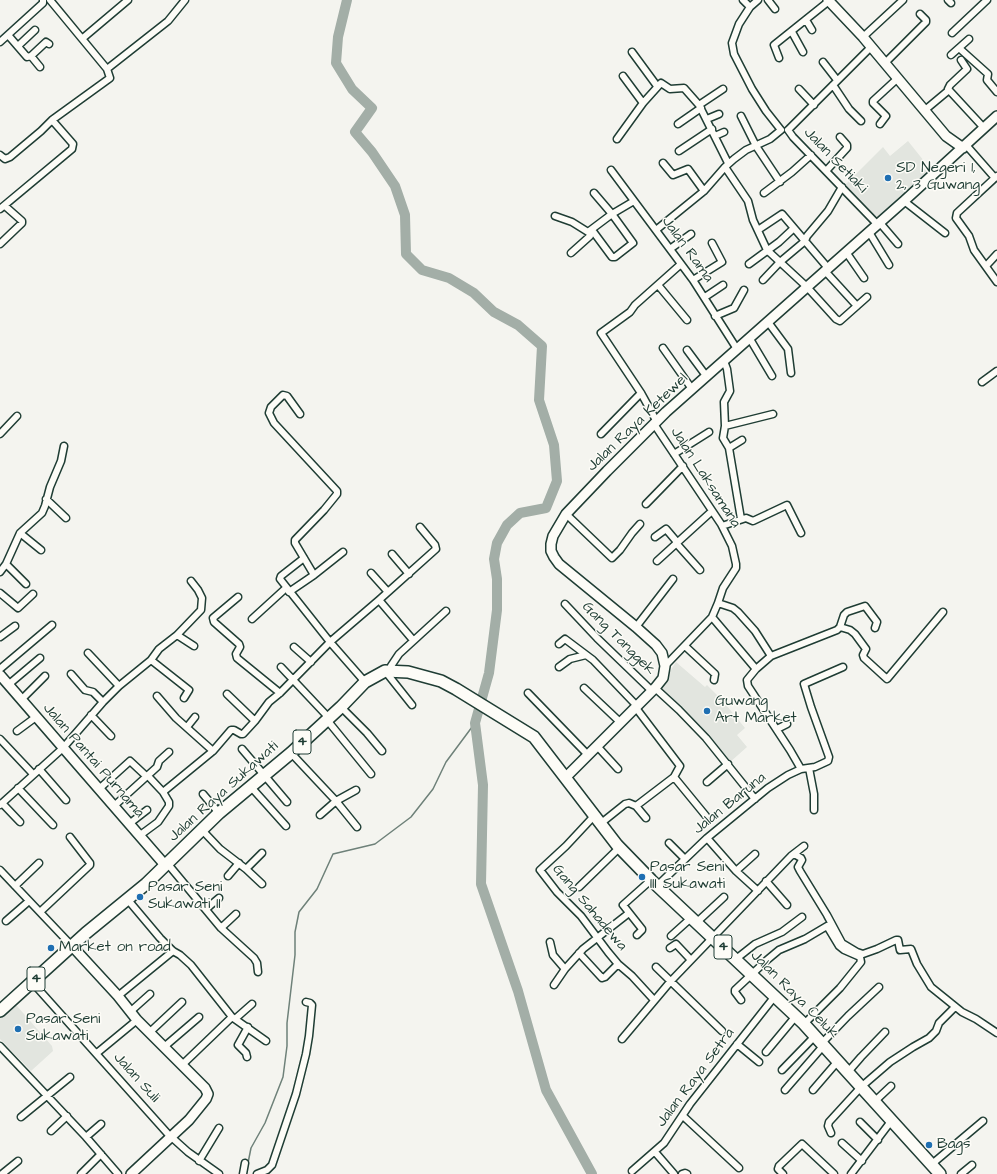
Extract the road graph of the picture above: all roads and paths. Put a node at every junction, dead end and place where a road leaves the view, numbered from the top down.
1 (43, 0) edge
2 (50, 0) edge
3 (128, 0) edge
4 (185, 0) edge
5 (743, 0) edge
6 (758, 0) edge
7 (768, 0) edge
8 (903, 0) edge
9 (987, 0) edge
10 (829, 1) edge
11 (750, 7) junction
12 (775, 9) dead end
13 (920, 14) dead end
14 (806, 20) junction
15 (35, 30) dead end
16 (812, 30) dead end
17 (792, 32) junction
18 (952, 32) dead end
19 (8, 35) junction
20 (864, 37) junction
21 (83, 38) junction
22 (969, 39) dead end
23 (0, 42) edge
24 (49, 44) dead end
25 (18, 46) junction
26 (871, 47) junction
27 (960, 48) junction
28 (632, 52) dead end
29 (803, 52) dead end
30 (951, 54) dead end
31 (31, 56) junction
32 (779, 58) dead end
33 (961, 60) dead end
34 (823, 62) dead end
35 (884, 63) junction
36 (40, 67) dead end
37 (107, 69) junction
38 (623, 76) dead end
39 (898, 78) junction
40 (835, 83) junction
41 (657, 86) junction
42 (724, 89) dead end
43 (799, 89) dead end
44 (949, 90) junction
45 (997, 92) edge
46 (643, 103) junction
47 (814, 105) junction
48 (700, 106) junction
49 (925, 110) junction
50 (719, 114) dead end
51 (740, 116) dead end
52 (997, 116) edge
53 (707, 119) junction
54 (52, 120) junction
55 (861, 121) dead end
56 (678, 124) dead end
57 (880, 124) dead end
58 (984, 128) junction
59 (712, 129) junction
60 (781, 130) junction
61 (788, 130) junction
62 (724, 132) dead end
63 (715, 136) junction
64 (840, 137) dead end
65 (617, 139) dead end
66 (756, 146) junction
67 (962, 149) junction
68 (679, 151) dead end
69 (0, 155) edge
70 (811, 155) junction
71 (663, 164) dead end
72 (727, 165) junction
73 (611, 170) dead end
74 (826, 171) junction
75 (996, 177) edge
76 (780, 182) junction
77 (842, 187) junction
78 (704, 191) junction
79 (594, 193) dead end
80 (764, 193) dead end
81 (634, 201) junction
82 (904, 201) junction
83 (2, 208) edge
84 (612, 214) junction
85 (555, 216) dead end
86 (879, 224) junction
87 (794, 228) junction
88 (656, 230) junction
89 (758, 230) junction
90 (590, 231) junction
91 (869, 232) junction
92 (945, 233) dead end
93 (691, 234) dead end
94 (805, 241) junction
95 (712, 243) dead end
96 (0, 244) edge
97 (898, 244) dead end
98 (670, 249) junction
99 (768, 250) junction
100 (846, 252) junction
101 (571, 253) dead end
102 (997, 254) edge
103 (780, 262) junction
104 (681, 264) junction
105 (749, 264) dead end
106 (889, 265) dead end
107 (986, 266) junction
108 (827, 270) junction
109 (864, 278) dead end
110 (694, 280) junction
111 (763, 280) dead end
112 (997, 282) edge
113 (658, 285) junction
114 (723, 285) dead end
115 (808, 287) junction
116 (744, 290) dead end
117 (868, 297) dead end
118 (705, 298) junction
119 (857, 306) junction
120 (715, 316) junction
121 (687, 320) dead end
122 (768, 322) junction
123 (750, 338) junction
124 (663, 348) dead end
125 (737, 349) junction
126 (687, 350) dead end
127 (724, 361) junction
128 (997, 370) edge
129 (791, 373) dead end
130 (707, 376) junction
131 (772, 376) dead end
132 (982, 382) dead end
133 (692, 389) junction
134 (641, 393) junction
135 (300, 414) dead end
136 (773, 414) dead end
137 (17, 416) dead end
138 (655, 423) junction
139 (725, 426) junction
140 (709, 432) dead end
141 (0, 434) edge
142 (601, 434) dead end
143 (742, 440) dead end
144 (64, 446) dead end
145 (729, 448) junction
146 (674, 454) junction
147 (683, 466) junction
148 (46, 499) junction
149 (646, 504) dead end
150 (712, 511) junction
151 (566, 514) junction
152 (66, 518) dead end
153 (741, 519) junction
154 (640, 524) dead end
155 (722, 526) junction
156 (420, 527) dead end
157 (20, 533) junction
158 (802, 534) dead end
159 (655, 537) dead end
160 (677, 543) junction
161 (41, 550) dead end
162 (343, 552) dead end
163 (392, 554) dead end
164 (304, 558) junction
165 (657, 561) dead end
166 (6, 564) junction
167 (700, 570) dead end
168 (0, 572) edge
169 (371, 573) dead end
170 (408, 574) junction
171 (314, 575) junction
172 (673, 579) dead end
173 (191, 581) dead end
174 (26, 584) dead end
175 (288, 590) junction
176 (388, 592) junction
177 (0, 593) edge
178 (33, 594) dead end
179 (238, 597) dead end
180 (379, 600) junction
181 (718, 603) junction
182 (565, 604) dead end
183 (446, 611) dead end
184 (943, 612) dead end
185 (712, 617) junction
186 (252, 619) dead end
187 (52, 625) dead end
188 (15, 626) dead end
189 (636, 627) junction
190 (840, 627) junction
191 (875, 628) dead end
192 (177, 634) junction
193 (0, 637) edge
194 (413, 640) junction
195 (330, 642) junction
196 (560, 644) dead end
197 (194, 646) dead end
198 (685, 646) junction
199 (294, 648) dead end
200 (88, 653) dead end
201 (586, 655) junction
202 (771, 656) junction
203 (40, 658) dead end
204 (151, 660) junction
205 (311, 662) junction
206 (665, 666) junction
207 (281, 667) dead end
208 (559, 667) dead end
209 (843, 667) dead end
210 (0, 669) edge
211 (756, 669) junction
212 (388, 671) junction
213 (71, 674) dead end
214 (0, 675) edge
215 (45, 676) dead end
216 (294, 680) junction
217 (714, 680) dead end
218 (365, 682) junction
219 (8, 685) junction
220 (120, 686) junction
221 (584, 688) dead end
222 (653, 690) junction
223 (280, 693) junction
224 (528, 693) dead end
225 (227, 694) dead end
226 (157, 696) dead end
227 (184, 698) dead end
228 (21, 700) junction
229 (102, 702) junction
230 (412, 705) dead end
231 (637, 707) junction
232 (341, 708) junction
233 (91, 715) junction
234 (36, 717) junction
235 (195, 717) dead end
236 (328, 719) junction
237 (255, 721) junction
238 (621, 722) junction
239 (787, 724) dead end
240 (186, 727) junction
241 (777, 729) junction
242 (16, 731) dead end
243 (111, 736) dead end
244 (0, 739) edge
245 (597, 746) junction
246 (63, 748) junction
247 (242, 749) dead end
248 (213, 751) junction
249 (382, 751) dead end
250 (169, 752) dead end
251 (291, 753) junction
252 (588, 755) junction
253 (728, 764) junction
254 (809, 768) junction
255 (39, 769) junction
256 (618, 769) dead end
257 (801, 769) junction
258 (33, 774) junction
259 (371, 774) dead end
260 (264, 775) junction
261 (148, 776) junction
262 (566, 777) junction
263 (674, 777) junction
264 (708, 782) dead end
265 (251, 787) junction
266 (18, 788) junction
267 (99, 789) junction
268 (356, 790) dead end
269 (163, 792) junction
270 (203, 794) dead end
271 (755, 799) junction
272 (66, 800) dead end
273 (334, 800) junction
274 (286, 802) dead end
275 (1, 804) edge
276 (114, 806) junction
277 (636, 806) junction
278 (147, 810) dead end
279 (814, 810) dead end
280 (219, 813) junction
281 (320, 815) dead end
282 (706, 816) dead end
283 (646, 818) dead end
284 (597, 820) junction
285 (20, 822) dead end
286 (129, 824) junction
287 (53, 825) dead end
288 (286, 826) dead end
289 (357, 827) dead end
290 (202, 830) junction
291 (140, 836) junction
292 (70, 837) dead end
293 (707, 838) junction
294 (669, 843) dead end
295 (804, 846) dead end
296 (619, 848) junction
297 (262, 853) dead end
298 (755, 854) dead end
299 (794, 854) junction
300 (684, 858) junction
301 (39, 863) dead end
302 (239, 863) junction
303 (166, 864) junction
304 (246, 868) junction
305 (736, 871) junction
306 (1, 873) edge
307 (228, 876) dead end
308 (766, 881) junction
309 (654, 883) junction
310 (262, 884) dead end
311 (15, 886) junction
312 (579, 886) dead end
313 (758, 891) junction
314 (724, 897) dead end
315 (219, 898) dead end
316 (128, 900) junction
317 (29, 901) junction
318 (787, 905) dead end
319 (206, 909) junction
320 (40, 912) junction
321 (629, 913) junction
322 (236, 914) dead end
323 (802, 917) dead end
324 (694, 920) junction
325 (6, 921) dead end
326 (221, 928) junction
327 (638, 935) dead end
328 (670, 936) dead end
329 (597, 938) junction
330 (713, 938) junction
331 (550, 942) dead end
332 (72, 946) junction
333 (670, 948) dead end
334 (173, 951) junction
335 (579, 953) junction
336 (736, 959) junction
337 (692, 960) junction
338 (618, 964) junction
339 (656, 967) dead end
340 (565, 970) junction
341 (258, 972) dead end
342 (751, 974) junction
343 (32, 982) junction
344 (670, 982) junction
345 (554, 985) dead end
346 (880, 987) dead end
347 (150, 994) dead end
348 (118, 996) junction
349 (775, 996) junction
350 (654, 1000) junction
351 (741, 1000) dead end
352 (182, 1002) dead end
353 (306, 1002) dead end
354 (252, 1004) dead end
355 (955, 1007) junction
356 (0, 1011) edge
357 (131, 1011) junction
358 (199, 1016) dead end
359 (234, 1018) junction
360 (137, 1020) junction
361 (800, 1020) junction
362 (248, 1027) junction
363 (722, 1031) dead end
364 (150, 1032) junction
365 (885, 1032) dead end
366 (997, 1033) edge
367 (622, 1039) dead end
368 (266, 1041) dead end
369 (820, 1042) junction
370 (737, 1044) junction
371 (0, 1046) edge
372 (164, 1047) junction
373 (6, 1051) junction
374 (766, 1052) dead end
375 (97, 1053) junction
376 (0, 1056) edge
377 (246, 1057) dead end
378 (838, 1061) junction
379 (759, 1062) dead end
380 (182, 1065) junction
381 (782, 1070) dead end
382 (848, 1072) junction
383 (70, 1077) dead end
384 (891, 1086) dead end
385 (861, 1087) junction
386 (785, 1090) dead end
387 (813, 1090) dead end
388 (47, 1097) junction
389 (874, 1102) junction
390 (66, 1116) junction
391 (682, 1116) junction
392 (21, 1117) dead end
393 (892, 1120) junction
394 (984, 1121) dead end
395 (860, 1122) dead end
396 (101, 1124) dead end
397 (219, 1128) dead end
398 (51, 1131) dead end
399 (831, 1133) dead end
400 (86, 1137) junction
401 (172, 1137) junction
402 (878, 1140) junction
403 (842, 1143) dead end
404 (655, 1152) junction
405 (101, 1154) junction
406 (18, 1161) dead end
407 (199, 1161) junction
408 (862, 1161) junction
409 (245, 1163) dead end
410 (932, 1164) junction
411 (972, 1165) dead end
412 (739, 1168) dead end
413 (632, 1170) dead end
414 (259, 1173) edge
415 (2, 1174) edge
416 (81, 1174) edge
417 (118, 1174) edge
418 (131, 1174) edge
419 (219, 1174) edge
420 (243, 1174) edge
421 (674, 1174) edge
422 (682, 1174) edge
423 (687, 1174) edge
424 (782, 1174) edge
425 (834, 1174) edge
426 (851, 1174) edge
427 (940, 1174) edge
428 (961, 1174) edge

1 - 19 street
2 - 21 street
3 - 21 street
4 - 37 street
5 - 11 street
6 - 11 street
7 - 12 street
8 - 20 street
9 - 18 street
10 - 14 street
10 - 20 main road
11 - 60 street
13 - 35 street
14 - 16 street
14 - 17 street
15 - 25 street
17 - 29 street
17 - 32 street
19 - 23 street
19 - 25 street
20 - 26 main road
21 - 37 street
22 - 27 street
24 - 31 street
25 - 31 street
26 - 35 main road
26 - 40 street, Jalan Setiaki
27 - 30 street
27 - 45 street
28 - 41 street
31 - 36 street
33 - 44 street
34 - 40 street
35 - 39 main road
37 - 54 street
38 - 46 street
39 - 49 main road
39 - 57 street
40 - 47 street, Jalan Setiaki
40 - 55 street
41 - 46 street
41 - 48 street
42 - 48 street
43 - 47 street
44 - 49 street
44 - 58 street
46 - 65 street
47 - 61 street, Jalan Setiaki
48 - 53 street
48 - 56 street
49 - 67 main road
50 - 53 street
51 - 66 street
52 - 58 main road, Jalan Raya Ketewel
53 - 59 street
54 - 69 street
54 - 83 street
58 - 67 main road, Jalan Raya Ketewel
59 - 63 street
59 - 68 street
60 - 61 street
60 - 66 street
61 - 70 street, Jalan Setiaki
62 - 63 street
63 - 72 street
64 - 74 street
66 - 72 street
66 - 76 street
67 - 75 street
67 - 82 main road, Jalan Raya Ketewel
70 - 74 street, Jalan Setiaki
70 - 76 street
71 - 78 street
72 - 78 street
72 - 89 street
73 - 81 street, Jalan Rama
74 - 77 street, Jalan Setiaki
75 - 107 street
76 - 80 street
77 - 86 street, Jalan Setiaki
77 - 94 street
78 - 88 street
79 - 84 street
81 - 84 street
81 - 88 street, Jalan Rama
82 - 86 main road, Jalan Raya Ketewel
82 - 92 street
83 - 96 street
84 - 90 street
84 - 90 street
85 - 90 street
86 - 91 main road, Jalan Raya Ketewel
86 - 97 street, Jalan Setiaki
87 - 89 street
87 - 94 street
87 - 99 street
88 - 98 street, Jalan Rama
89 - 99 street
90 - 101 street
91 - 100 main road, Jalan Raya Ketewel
91 - 106 street
93 - 98 street
94 - 103 street
94 - 108 street
95 - 110 street
98 - 104 street, Jalan Rama
99 - 103 street
99 - 105 street
100 - 108 main road, Jalan Raya Ketewel
100 - 109 street
102 - 107 street
103 - 111 street
103 - 115 street
104 - 110 street, Jalan Rama
104 - 113 street
107 - 112 street
108 - 115 main road, Jalan Raya Ketewel
108 - 119 street
110 - 118 street, Jalan Rama
113 - 121 street
113 - 134 street, Jalan Laksamana
114 - 118 street
115 - 119 street
115 - 122 main road, Jalan Raya Ketewel
116 - 120 street
117 - 119 street
118 - 120 street, Jalan Rama
120 - 125 street, Jalan Rama
122 - 123 main road, Jalan Raya Ketewel
122 - 129 street
123 - 125 main road, Jalan Raya Ketewel
123 - 131 street
124 - 133 street
125 - 127 main road, Jalan Raya Ketewel
126 - 130 street
127 - 130 main road, Jalan Raya Ketewel
127 - 139 street
128 - 132 street
130 - 133 main road, Jalan Raya Ketewel
133 - 138 main road, Jalan Raya Ketewel
134 - 138 street, Jalan Laksamana
134 - 142 street
135 - 164 street
136 - 139 street
137 - 141 street
138 - 146 street, Jalan Laksamana
138 - 151 main road, Jalan Raya Ketewel
139 - 145 street
140 - 146 street
143 - 145 street
144 - 148 street
145 - 153 street
146 - 147 street, Jalan Laksamana
147 - 149 street
147 - 150 street, Jalan Laksamana
148 - 152 street
148 - 157 street
150 - 155 street, Jalan Laksamana
150 - 160 street
151 - 154 street
151 - 189 main road, Jalan Raya Ketewel
153 - 155 street
153 - 158 street
155 - 181 street, Jalan Laksamana
156 - 170 street
157 - 161 street
157 - 166 street
159 - 160 street
160 - 165 street
160 - 167 street
162 - 171 street
163 - 170 street
164 - 171 street
164 - 175 street
166 - 168 street
166 - 174 street
169 - 176 street
170 - 176 street
171 - 175 street
172 - 189 street
173 - 192 street
175 - 186 street
175 - 195 street
176 - 180 street
177 - 178 street
179 - 223 street
180 - 194 street
180 - 195 street
181 - 185 street, Jalan Laksamana
181 - 202 street
182 - 222 street, Gang Tanggek
183 - 194 street
184 - 190 street
185 - 198 street, Jalan Laksamana
185 - 211 street
187 - 210 street
188 - 193 street
189 - 206 main road, Jalan Raya Ketewel
190 - 191 street
190 - 202 street
192 - 197 street
192 - 204 street
194 - 212 street
195 - 205 street
195 - 218 street
196 - 201 street
198 - 206 street, Jalan Laksamana
198 - 217 street
199 - 205 street
200 - 220 street
201 - 208 street
201 - 231 street
202 - 211 street
203 - 219 street
204 - 220 street
204 - 227 street
205 - 216 street
206 - 222 main road
207 - 216 street
209 - 254 street, Jalan Baruna
211 - 241 street
212 - 218 highway, Jalan Raya Sukawati / 4
212 - 230 street
212 - 262 highway, Jalan Raya Celuk / 4
213 - 229 street
214 - 219 main road, Jalan Pantai Purnama
215 - 228 street
216 - 223 street
216 - 236 street
218 - 232 highway, Jalan Raya Sukawati / 4
219 - 228 main road, Jalan Pantai Purnama
220 - 229 street
221 - 238 street
222 - 231 main road
222 - 253 street, Gang Tanggek
223 - 237 street
224 - 252 street
225 - 237 street
226 - 240 street
228 - 234 main road, Jalan Pantai Purnama
229 - 233 street
231 - 238 main road
231 - 263 street
232 - 236 highway, Jalan Raya Sukawati / 4
232 - 249 street
233 - 243 street
233 - 246 street
234 - 242 street
234 - 246 main road, Jalan Pantai Purnama
235 - 240 street
236 - 251 highway, Jalan Raya Sukawati / 4
236 - 259 street
237 - 248 street
238 - 245 main road
239 - 241 street
240 - 248 street
241 - 257 street
244 - 258 street
245 - 252 main road
245 - 256 street
246 - 255 street
246 - 267 main road, Jalan Pantai Purnama
247 - 260 street
248 - 269 street
250 - 261 street
251 - 260 highway, Jalan Raya Sukawati / 4
251 - 273 street
252 - 262 main road
253 - 264 street
253 - 271 street, Gang Tanggek
254 - 257 street, Jalan Baruna
254 - 279 street
255 - 258 street
255 - 272 street
257 - 271 street, Jalan Baruna
258 - 266 street
260 - 265 highway, Jalan Raya Sukawati / 4
260 - 274 street
261 - 267 street
261 - 269 street
261 - 276 street
262 - 284 highway, Jalan Raya Celuk / 4
263 - 277 street
263 - 282 street
265 - 280 highway, Jalan Raya Sukawati / 4
265 - 288 street
266 - 275 street
266 - 287 street
267 - 276 main road, Jalan Pantai Purnama
268 - 273 street
269 - 291 street
270 - 280 street
271 - 293 street, Jalan Baruna
273 - 281 street
273 - 289 street
275 - 285 street
276 - 286 main road, Jalan Pantai Purnama
277 - 283 street
277 - 284 street
278 - 286 street
280 - 290 highway, Jalan Raya Sukawati / 4
284 - 296 highway, Jalan Raya Celuk / 4
284 - 329 street, Gang Sahadewa
286 - 291 main road, Jalan Pantai Purnama
290 - 302 street
290 - 303 highway, Jalan Raya Sukawati / 4
291 - 303 main road, Jalan Pantai Purnama
292 - 320 street
293 - 300 street, Jalan Baruna
293 - 305 street
294 - 300 street
295 - 299 street
296 - 309 highway, Jalan Raya Celuk / 4
296 - 312 street
297 - 304 street
298 - 305 street
299 - 308 street
299 - 355 street
300 - 309 street, Jalan Baruna
301 - 311 street
302 - 304 street
302 - 307 street
303 - 316 highway, Jalan Raya Sukawati / 4
303 - 319 street
304 - 310 street
305 - 313 street
306 - 311 street
308 - 313 street
308 - 318 street
309 - 321 street, Jalan Baruna
309 - 324 highway, Jalan Raya Celuk / 4
311 - 317 street
313 - 330 street
314 - 324 street
315 - 319 street
316 - 332 highway, Jalan Raya Sukawati / 4
316 - 334 street
317 - 320 street
317 - 325 street
319 - 326 street
320 - 332 street
321 - 327 street
321 - 329 street
322 - 326 street
323 - 336 street
324 - 328 street
324 - 330 highway, Jalan Raya Celuk / 4
326 - 341 street
329 - 335 street
329 - 338 street, Gang Sahadewa
330 - 336 highway, Jalan Raya Celuk / 4
330 - 337 street
331 - 340 street
332 - 343 highway, Jalan Raya Sukawati / 4
332 - 348 main road
333 - 337 street
334 - 348 street
334 - 359 street
335 - 338 street
335 - 340 street
336 - 342 highway, Jalan Raya Celuk / 4
337 - 344 street
338 - 350 street, Gang Sahadewa
339 - 344 street
340 - 345 street
342 - 349 highway, Jalan Raya Celuk / 4
342 - 351 street
342 - 361 street
343 - 356 highway, Jalan Raya Sukawati / 4
343 - 375 street, Jalan Suli
344 - 350 street
344 - 363 street
346 - 369 street
347 - 357 street
348 - 357 main road
349 - 361 highway, Jalan Raya Celuk / 4
349 - 370 street, Jalan Raya Setra
350 - 367 street
352 - 364 street
353 - 414 street
354 - 359 street
355 - 366 street
355 - 385 street
357 - 360 main road
358 - 372 street
359 - 362 street
359 - 380 street
360 - 364 main road
360 - 375 street
361 - 369 highway, Jalan Raya Celuk / 4
361 - 374 street
362 - 368 street
362 - 377 street
364 - 372 main road
365 - 382 street
369 - 378 highway, Jalan Raya Celuk / 4
369 - 381 street
369 - 386 street
370 - 379 street
370 - 391 street, Jalan Raya Setra
371 - 373 street
372 - 380 main road
373 - 376 street
373 - 388 street
375 - 401 street, Jalan Suli
378 - 382 highway, Jalan Raya Celuk / 4
378 - 387 street
380 - 401 main road
382 - 385 highway, Jalan Raya Celuk / 4
383 - 388 street
384 - 389 street
385 - 389 highway, Jalan Raya Celuk / 4
385 - 399 street
388 - 390 street
388 - 392 street
389 - 393 highway, Jalan Raya Celuk / 4
390 - 398 street
390 - 400 street
391 - 404 street, Jalan Raya Setra
391 - 412 street
393 - 402 street
393 - 410 highway, Jalan Raya Celuk / 4
394 - 410 street
395 - 402 street
396 - 400 street
397 - 407 street
400 - 405 street
401 - 407 street, Jalan Suli
401 - 418 main road
402 - 408 street
403 - 408 street
404 - 413 street, Jalan Raya Setra
404 - 421 street
405 - 416 street
405 - 417 street
406 - 415 street
407 - 419 street, Jalan Suli
408 - 426 street
409 - 420 street
410 - 427 highway, Jalan Raya Celuk / 4
411 - 428 street
422 - 423 street
424 - 425 street

